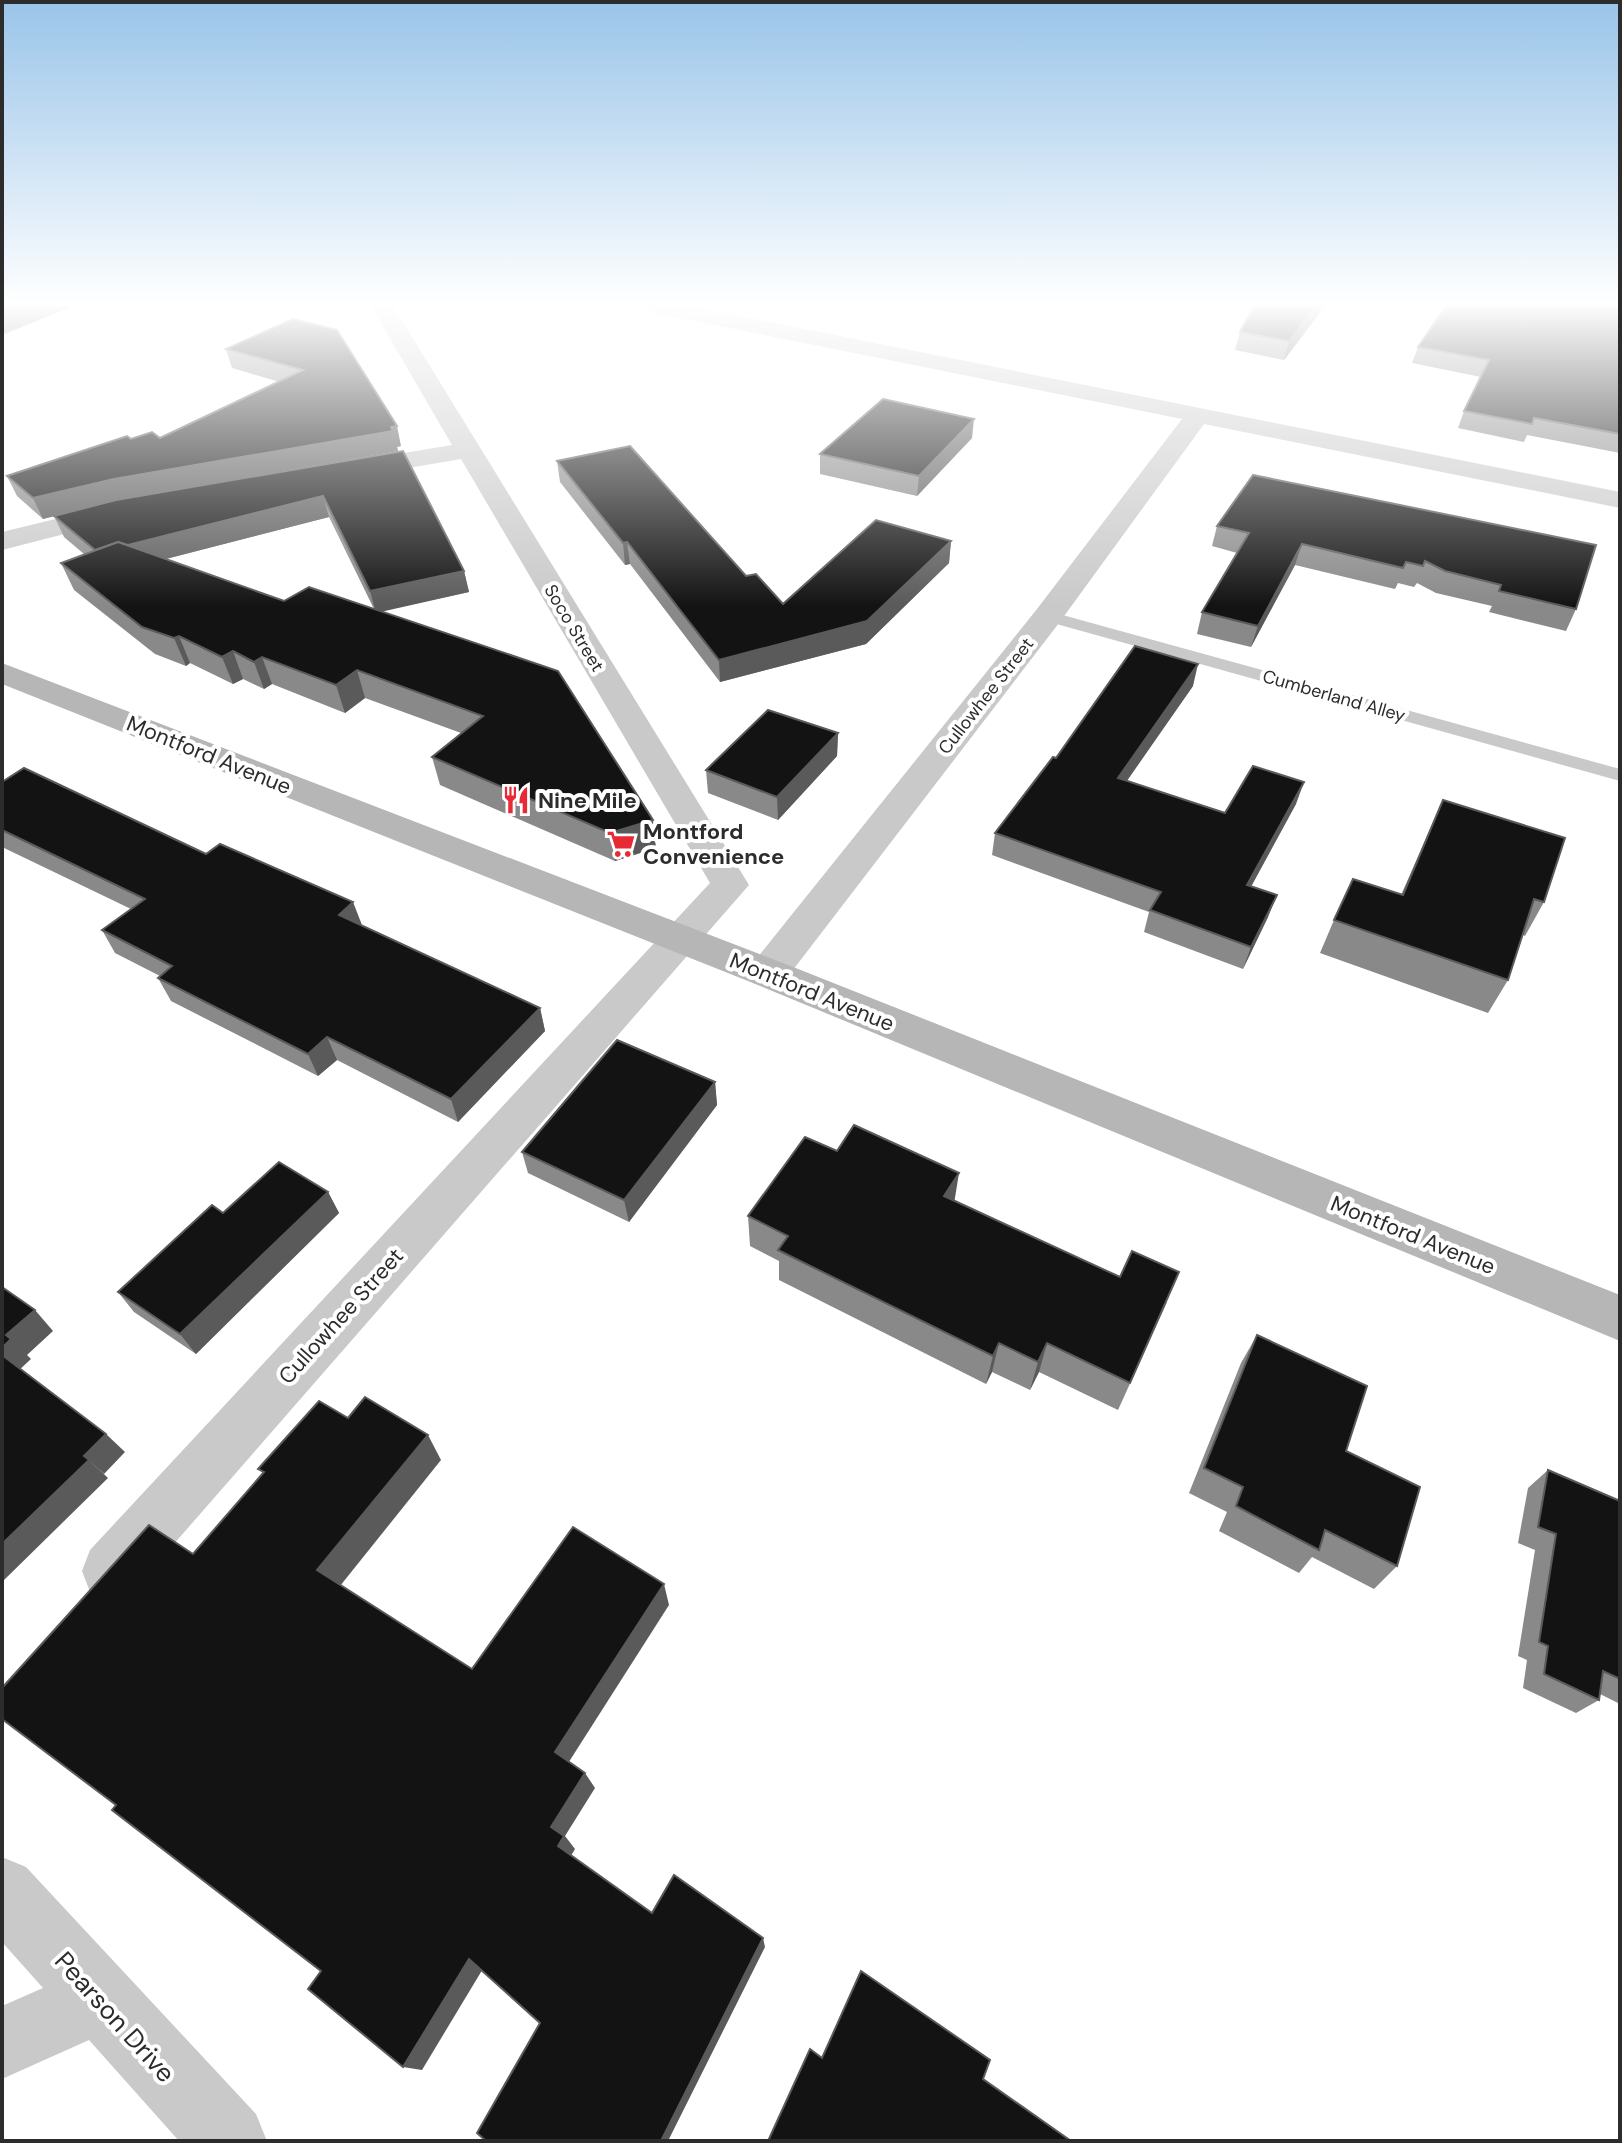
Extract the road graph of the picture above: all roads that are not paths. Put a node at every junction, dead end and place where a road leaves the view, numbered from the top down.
1 (440, 406) edge
2 (1158, 406) edge
3 (1199, 414) junction
4 (466, 450) junction
5 (326, 474) edge
6 (1620, 500) edge
7 (138, 508) edge
8 (2, 541) edge
9 (1048, 616) junction
10 (2, 673) edge
11 (1620, 775) edge
12 (680, 940) junction
13 (768, 973) junction
14 (1620, 1318) edge
15 (77, 1609) edge
16 (2, 1891) edge
17 (98, 1999) junction
18 (2, 2043) edge
19 (229, 2141) edge

1 - 4 street, Soco Street
2 - 3 street
3 - 6 street
3 - 9 street, Cullowhee Street
4 - 5 street
4 - 12 street, Soco Street
7 - 8 street
9 - 11 lane, Cumberland Alley
9 - 13 street, Cullowhee Street
10 - 12 street, Montford Avenue
12 - 13 street, Montford Avenue
12 - 15 street, Cullowhee Street
13 - 14 street, Montford Avenue
16 - 17 street, Pearson Drive
17 - 18 street
17 - 19 street, Pearson Drive

